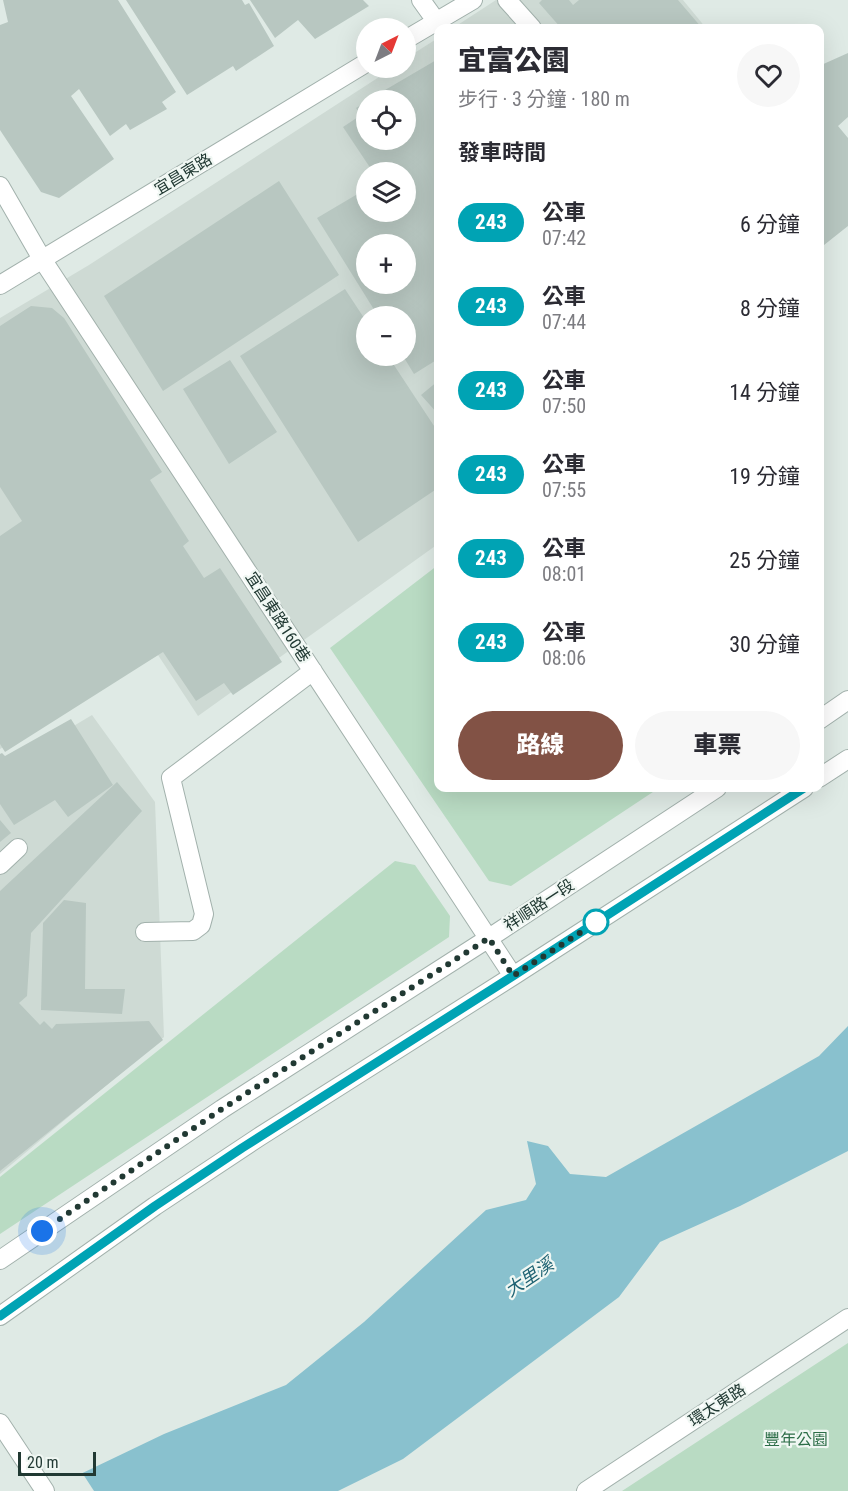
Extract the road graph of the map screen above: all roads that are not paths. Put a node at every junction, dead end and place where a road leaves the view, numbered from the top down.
1 (421, 0) edge
2 (473, 0) edge
3 (507, 0) edge
4 (436, 21) junction
5 (528, 24) edge
6 (416, 33) edge
7 (356, 69) edge
8 (0, 186) edge
9 (42, 259) junction
10 (0, 285) edge
11 (313, 671) junction
12 (848, 700) edge
13 (824, 717) edge
14 (848, 759) edge
15 (824, 775) edge
16 (711, 792) edge
17 (798, 792) edge
18 (18, 848) dead end
19 (0, 866) edge
20 (145, 932) dead end
21 (489, 938) junction
22 (513, 976) junction
23 (0, 1260) edge
24 (0, 1316) edge
25 (848, 1318) edge
26 (0, 1423) edge
27 (45, 1491) edge
28 (586, 1491) edge

1 - 4 street
2 - 4 street
3 - 5 street
4 - 6 street
7 - 9 street, 宜昌東路
8 - 9 street, 宜昌東路160巷
9 - 10 street, 宜昌東路
9 - 11 street, 宜昌東路160巷
11 - 20 street
11 - 21 street, 宜昌東路160巷
12 - 13 street
14 - 15 street
16 - 21 street, 祥順路一段
17 - 22 street
18 - 19 street
21 - 22 street, 宜昌東路160巷
21 - 23 street, 祥順路一段
22 - 24 street
25 - 28 street, 環太東路
26 - 27 street

